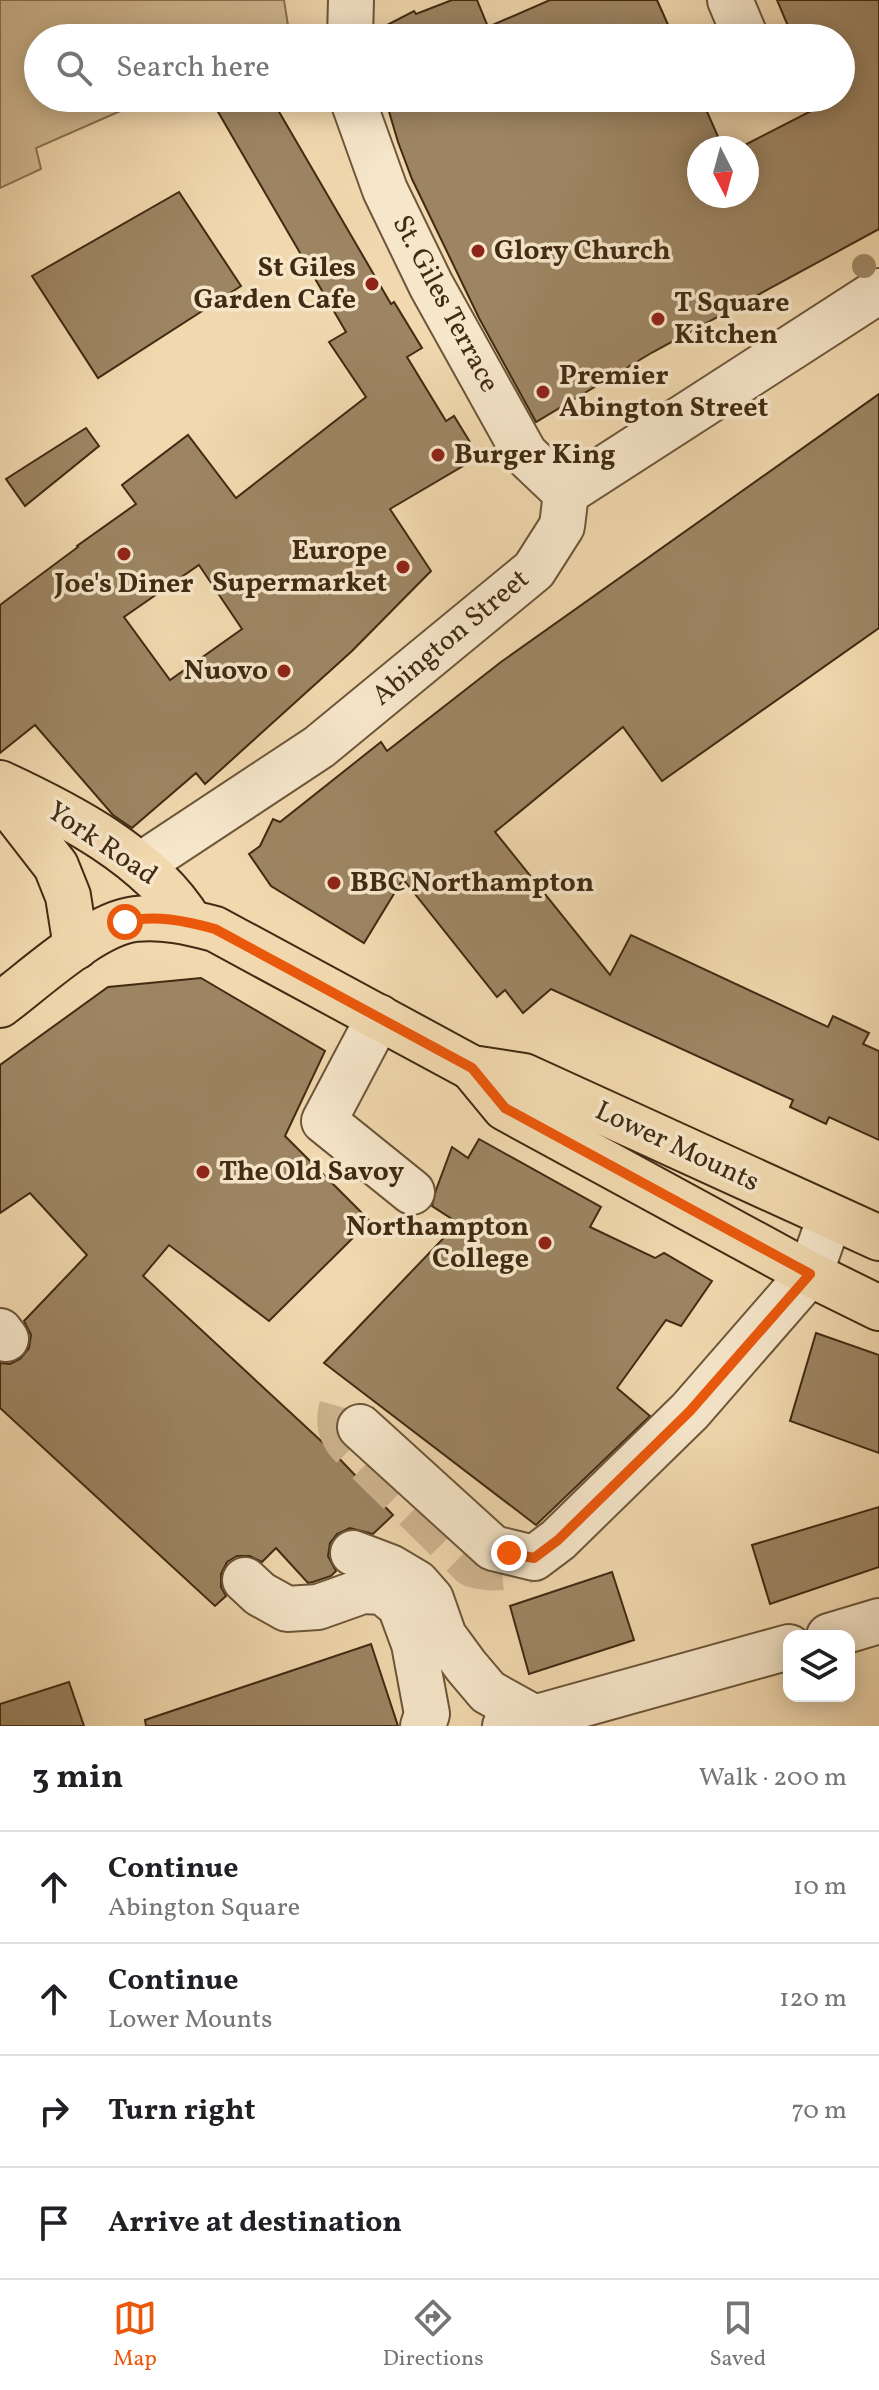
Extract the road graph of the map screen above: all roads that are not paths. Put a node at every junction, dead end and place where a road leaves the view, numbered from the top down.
1 (351, 0) edge
2 (730, 0) edge
3 (350, 24) edge
4 (740, 24) edge
5 (357, 112) edge
6 (879, 291) edge
7 (566, 493) junction
8 (0, 783) edge
9 (0, 794) edge
10 (151, 858) dead end
11 (190, 922) junction
12 (76, 947) junction
13 (0, 1005) edge
14 (379, 1017) junction
15 (472, 1068) junction
16 (412, 1192) dead end
17 (830, 1217) junction
18 (879, 1238) edge
19 (810, 1274) junction
20 (879, 1308) edge
21 (360, 1427) dead end
22 (353, 1553) dead end
23 (245, 1580) dead end
24 (879, 1621) edge
25 (849, 1630) edge
26 (783, 1649) edge
27 (519, 1722) edge
28 (423, 1726) edge

1 - 3 street
2 - 4 street
5 - 7 street, St. Giles Terrace
6 - 7 street
7 - 10 street, Abington Street
8 - 11 main road, York Road
9 - 12 main road
11 - 12 main road, Lower Mounts
11 - 14 main road, Lower Mounts
12 - 13 main road, Lower Mounts
14 - 15 main road, Lower Mounts
14 - 16 street
15 - 17 main road, Lower Mounts
15 - 19 main road, Lower Mounts
17 - 18 main road, Lower Mounts
17 - 19 street
19 - 20 main road, Lower Mounts
19 - 21 street
22 - 27 street
23 - 28 street
24 - 25 street
26 - 27 street

